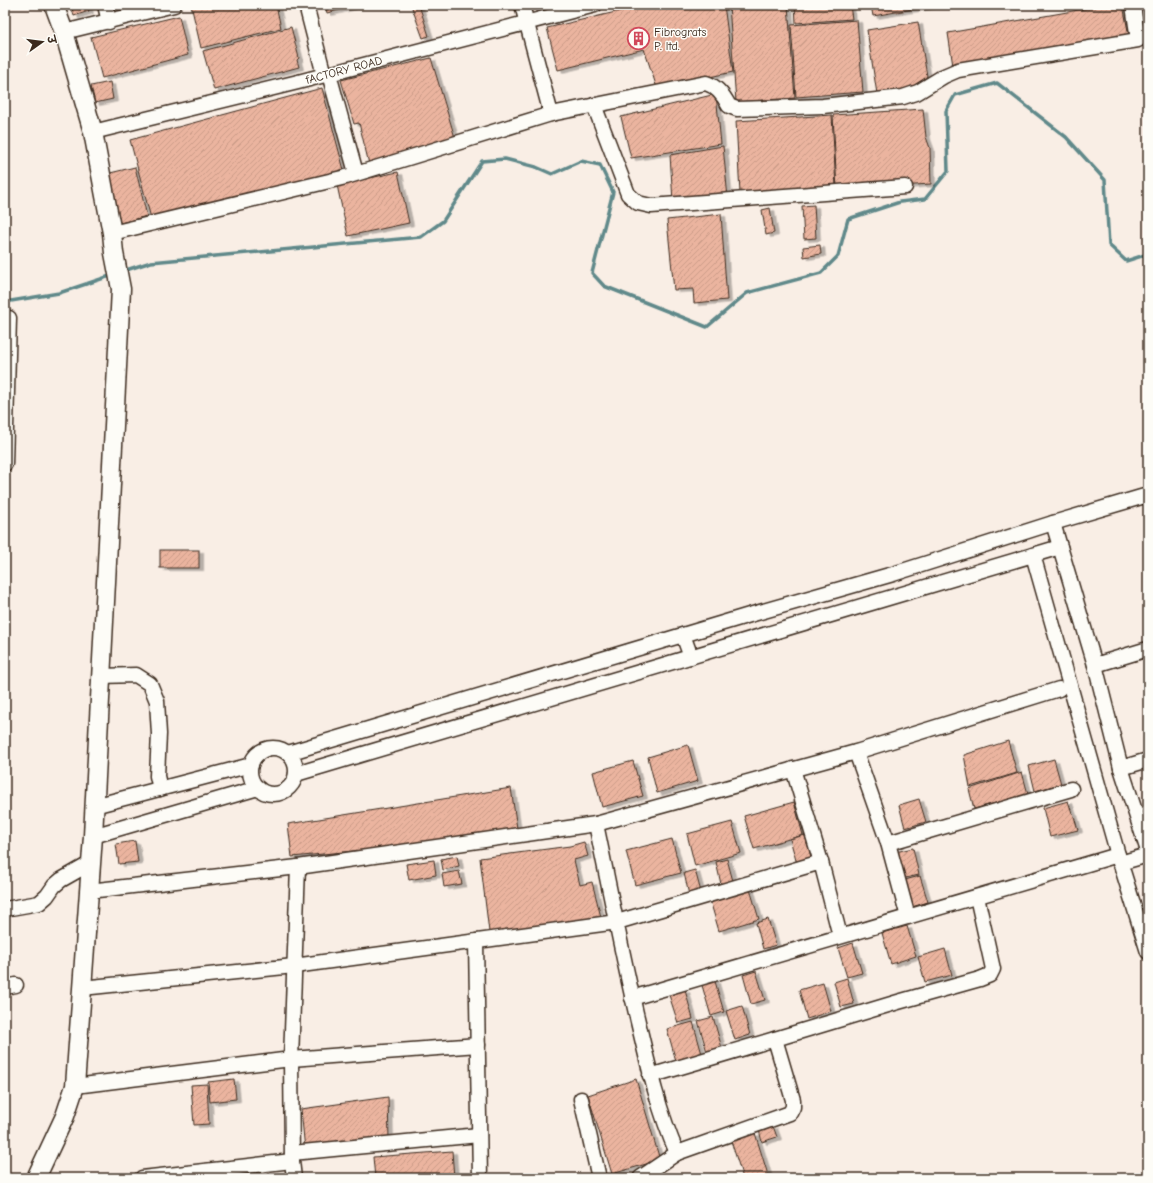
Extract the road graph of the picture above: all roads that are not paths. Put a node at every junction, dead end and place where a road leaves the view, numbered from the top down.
1 (54, 5) edge
2 (104, 5) edge
3 (174, 5) edge
4 (306, 5) edge
5 (522, 5) edge
6 (595, 5) edge
7 (1133, 5) edge
8 (109, 22) junction
9 (528, 22) junction
10 (64, 32) junction
11 (1143, 39) edge
12 (326, 74) junction
13 (594, 106) junction
14 (552, 114) junction
15 (93, 132) junction
16 (356, 174) junction
17 (905, 187) dead end
18 (112, 233) junction
19 (5, 319) edge
20 (5, 464) edge
21 (1148, 496) edge
22 (1053, 523) junction
23 (1060, 547) junction
24 (1033, 555) junction
25 (683, 635) junction
26 (1148, 649) edge
27 (691, 657) junction
28 (1096, 665) junction
29 (101, 676) junction
30 (1058, 689) dead end
31 (856, 752) junction
32 (288, 753) junction
33 (1148, 760) edge
34 (251, 764) junction
35 (1121, 768) junction
36 (793, 769) junction
37 (296, 774) junction
38 (258, 788) junction
39 (160, 789) junction
40 (1071, 790) dead end
41 (94, 806) junction
42 (596, 824) junction
43 (93, 836) junction
44 (888, 843) junction
45 (1148, 851) edge
46 (1148, 855) edge
47 (1119, 859) junction
48 (821, 862) junction
49 (91, 863) junction
50 (298, 867) junction
51 (89, 891) junction
52 (977, 896) junction
53 (5, 909) edge
54 (908, 917) junction
55 (617, 922) junction
56 (840, 936) junction
57 (476, 941) junction
58 (1148, 952) edge
59 (294, 966) junction
60 (82, 988) junction
61 (632, 998) junction
62 (775, 1039) junction
63 (478, 1044) junction
64 (291, 1059) junction
65 (650, 1076) junction
66 (75, 1086) junction
67 (581, 1099) dead end
68 (479, 1135) junction
69 (677, 1153) junction
70 (292, 1157) junction
71 (36, 1178) edge
72 (142, 1178) edge
73 (294, 1178) edge
74 (480, 1178) edge
75 (599, 1178) edge
76 (640, 1178) edge

1 - 10 street
2 - 8 street
3 - 8 street
4 - 12 street
5 - 9 street
6 - 9 street, fACTORY ROAD
7 - 11 street
8 - 10 street
9 - 12 street, fACTORY ROAD
9 - 14 street
10 - 15 street
11 - 13 street
12 - 15 street, fACTORY ROAD
12 - 16 street
13 - 14 street
13 - 17 street
14 - 16 street
15 - 18 street
16 - 18 street
18 - 29 street
19 - 20 street
21 - 22 street
22 - 23 street
22 - 25 street
23 - 24 street
23 - 28 street
24 - 27 street
24 - 47 street
25 - 27 street
25 - 32 street
26 - 28 street
27 - 37 street
28 - 35 street
29 - 39 street
29 - 41 street
30 - 31 street
31 - 36 street
31 - 44 street
32 - 34 street
32 - 37 street
33 - 35 street
34 - 38 street
34 - 39 street
35 - 45 street
36 - 42 street
36 - 48 street
37 - 38 street
38 - 43 street
39 - 41 street
40 - 44 street
41 - 43 street
42 - 50 street
42 - 55 street
43 - 49 street
44 - 54 street
46 - 47 street
47 - 52 street
47 - 58 street
48 - 55 street
48 - 56 street
49 - 51 street
49 - 53 street
50 - 51 street
50 - 59 street
51 - 60 street
52 - 54 street
52 - 62 street
54 - 56 street
55 - 57 street
55 - 61 street
56 - 61 street
57 - 59 street
57 - 63 street
59 - 60 street
59 - 64 street
60 - 66 street
61 - 65 street
62 - 65 street
62 - 69 street
63 - 64 street
63 - 68 street
64 - 66 street
64 - 70 street
65 - 69 street
66 - 71 street
67 - 75 street
68 - 70 street
68 - 74 street
69 - 76 street
70 - 72 street
70 - 73 street

